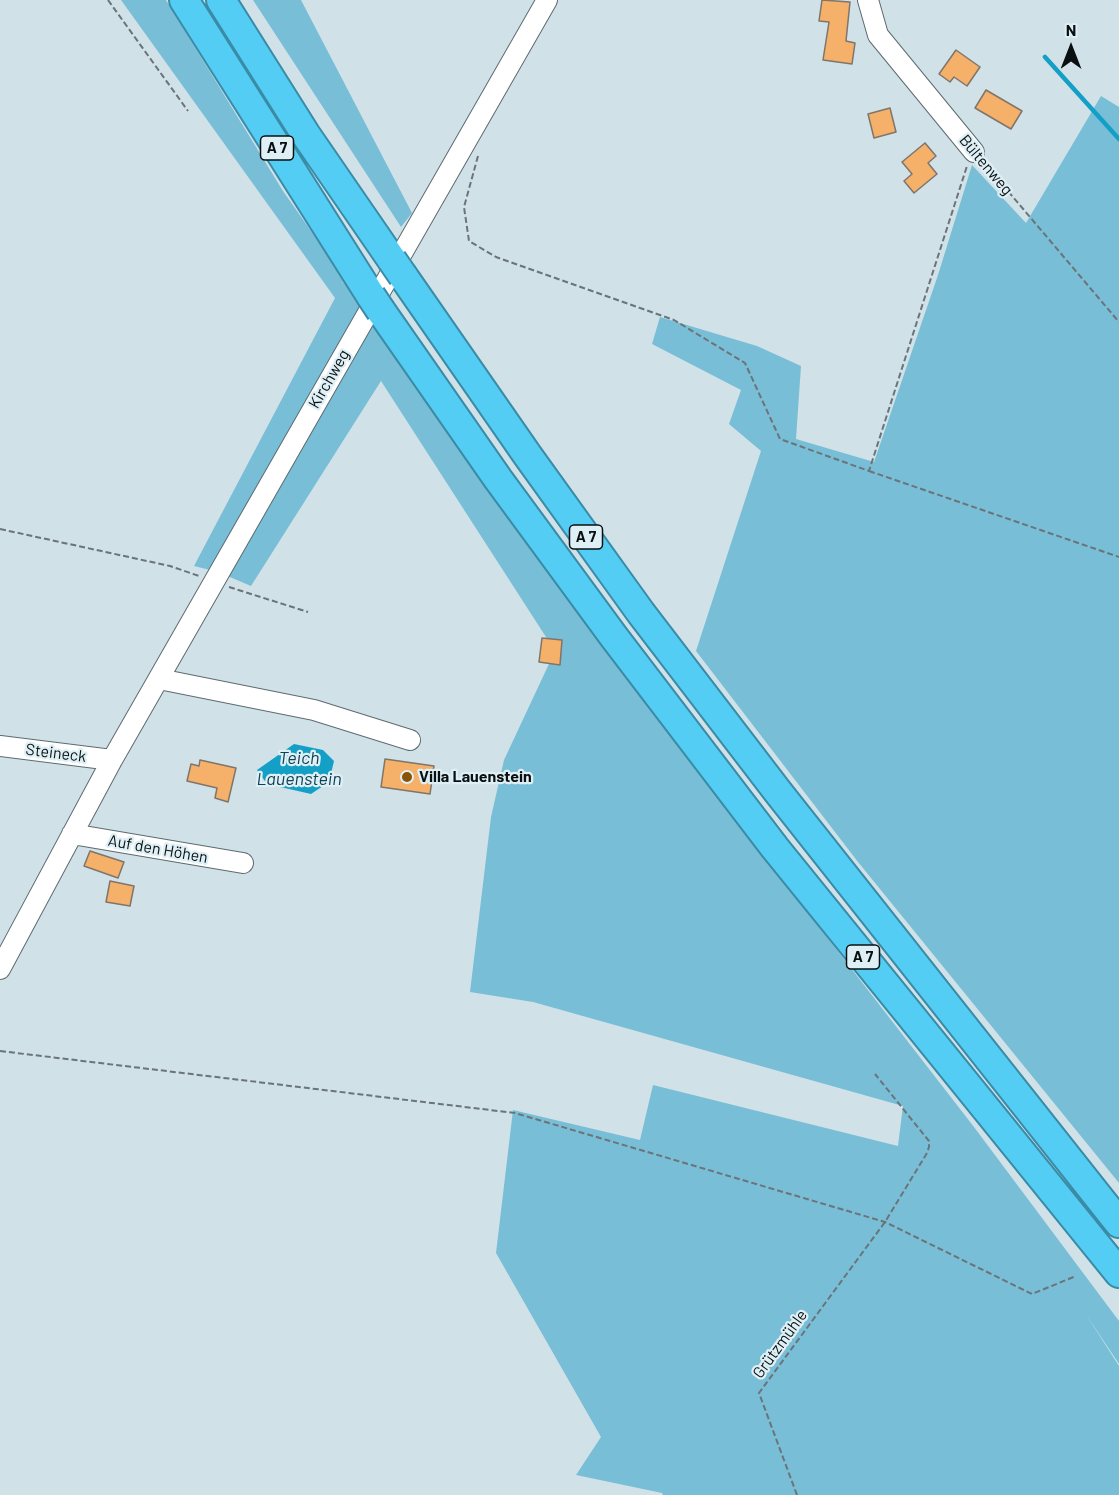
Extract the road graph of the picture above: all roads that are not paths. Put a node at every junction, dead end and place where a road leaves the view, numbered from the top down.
1 (184, 0) edge
2 (221, 0) edge
3 (547, 0) edge
4 (868, 0) edge
5 (974, 152) road end
6 (159, 679) junction
7 (410, 740) dead end
8 (0, 746) edge
9 (112, 760) junction
10 (72, 834) junction
11 (243, 863) dead end
12 (0, 969) edge
13 (1119, 1223) edge
14 (1119, 1273) edge

1 - 14 highway, A 7
2 - 13 highway, A 7
3 - 6 street, Kirchweg
4 - 5 street, Bültenweg
6 - 7 street
6 - 9 street, Kirchweg
8 - 9 street, Steineck
9 - 10 street
10 - 11 street, Auf den Höhen
10 - 12 street

